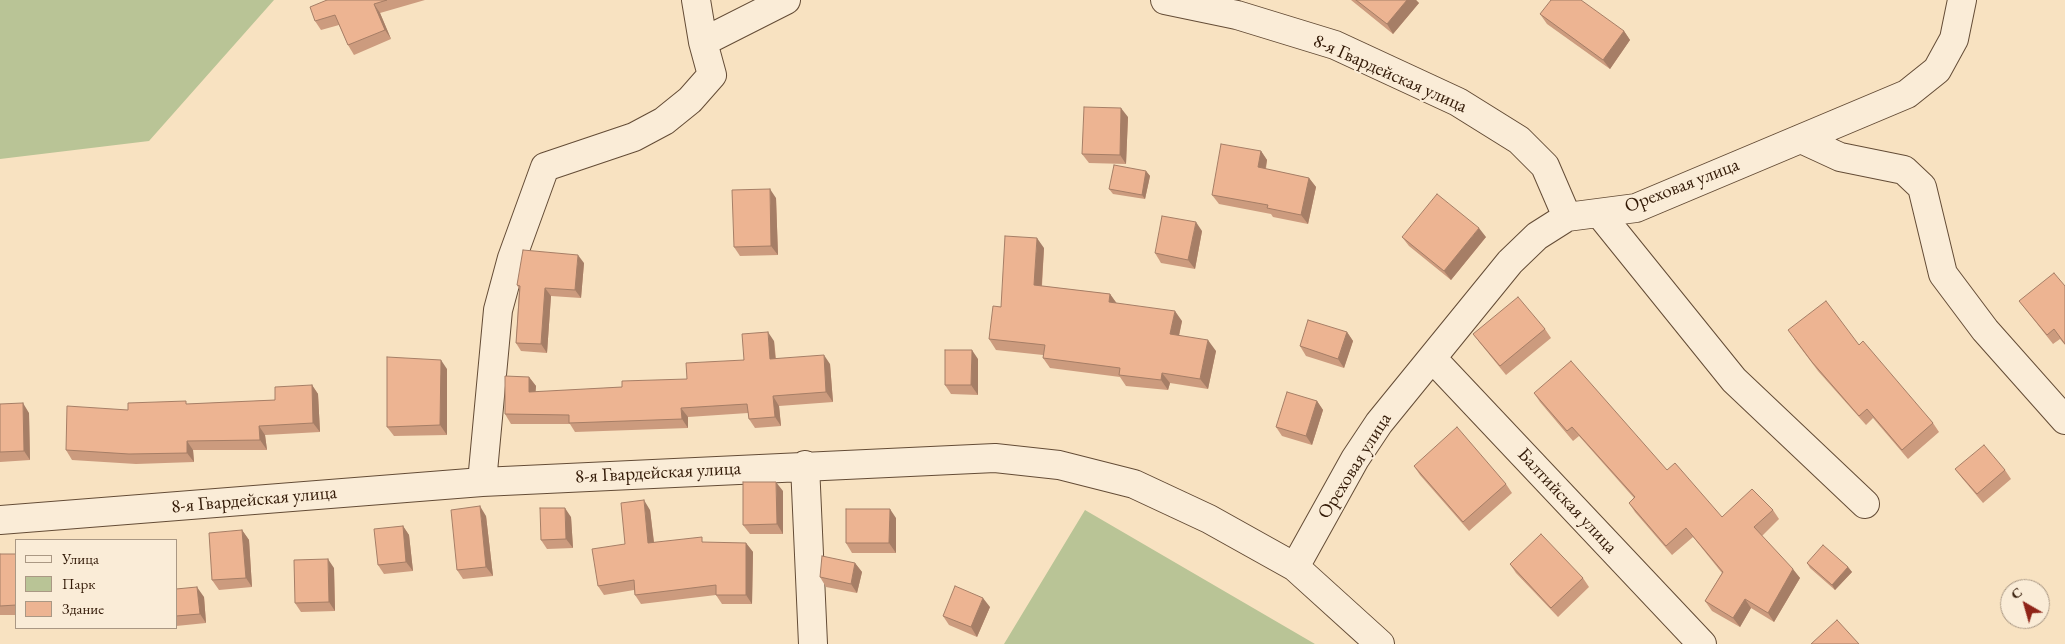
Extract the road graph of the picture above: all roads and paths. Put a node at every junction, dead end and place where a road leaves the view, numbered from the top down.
1 (696, 0) edge
2 (786, 0) edge
3 (1165, 0) edge
4 (1962, 0) edge
5 (703, 42) junction
6 (1801, 139) junction
7 (1600, 214) junction
8 (1567, 217) junction
9 (1432, 358) junction
10 (2065, 420) edge
11 (805, 465) junction
12 (482, 482) junction
13 (1865, 504) dead end
14 (0, 520) edge
15 (1295, 567) junction
16 (813, 644) edge
17 (1380, 644) edge
18 (1702, 644) edge

1 - 5 street
2 - 5 street
3 - 8 street, 8-я Гвардейская улица
4 - 6 street, Ореховая улица
5 - 12 street
6 - 7 street, Ореховая улица
6 - 10 street
7 - 8 street, Ореховая улица
7 - 13 street
8 - 9 street, Ореховая улица
9 - 15 street, Ореховая улица
9 - 18 street, Балтийская улица
11 - 12 street, 8-я Гвардейская улица
11 - 15 street, 8-я Гвардейская улица
11 - 16 street
12 - 14 street, 8-я Гвардейская улица
15 - 17 street, 8-я Гвардейская улица

